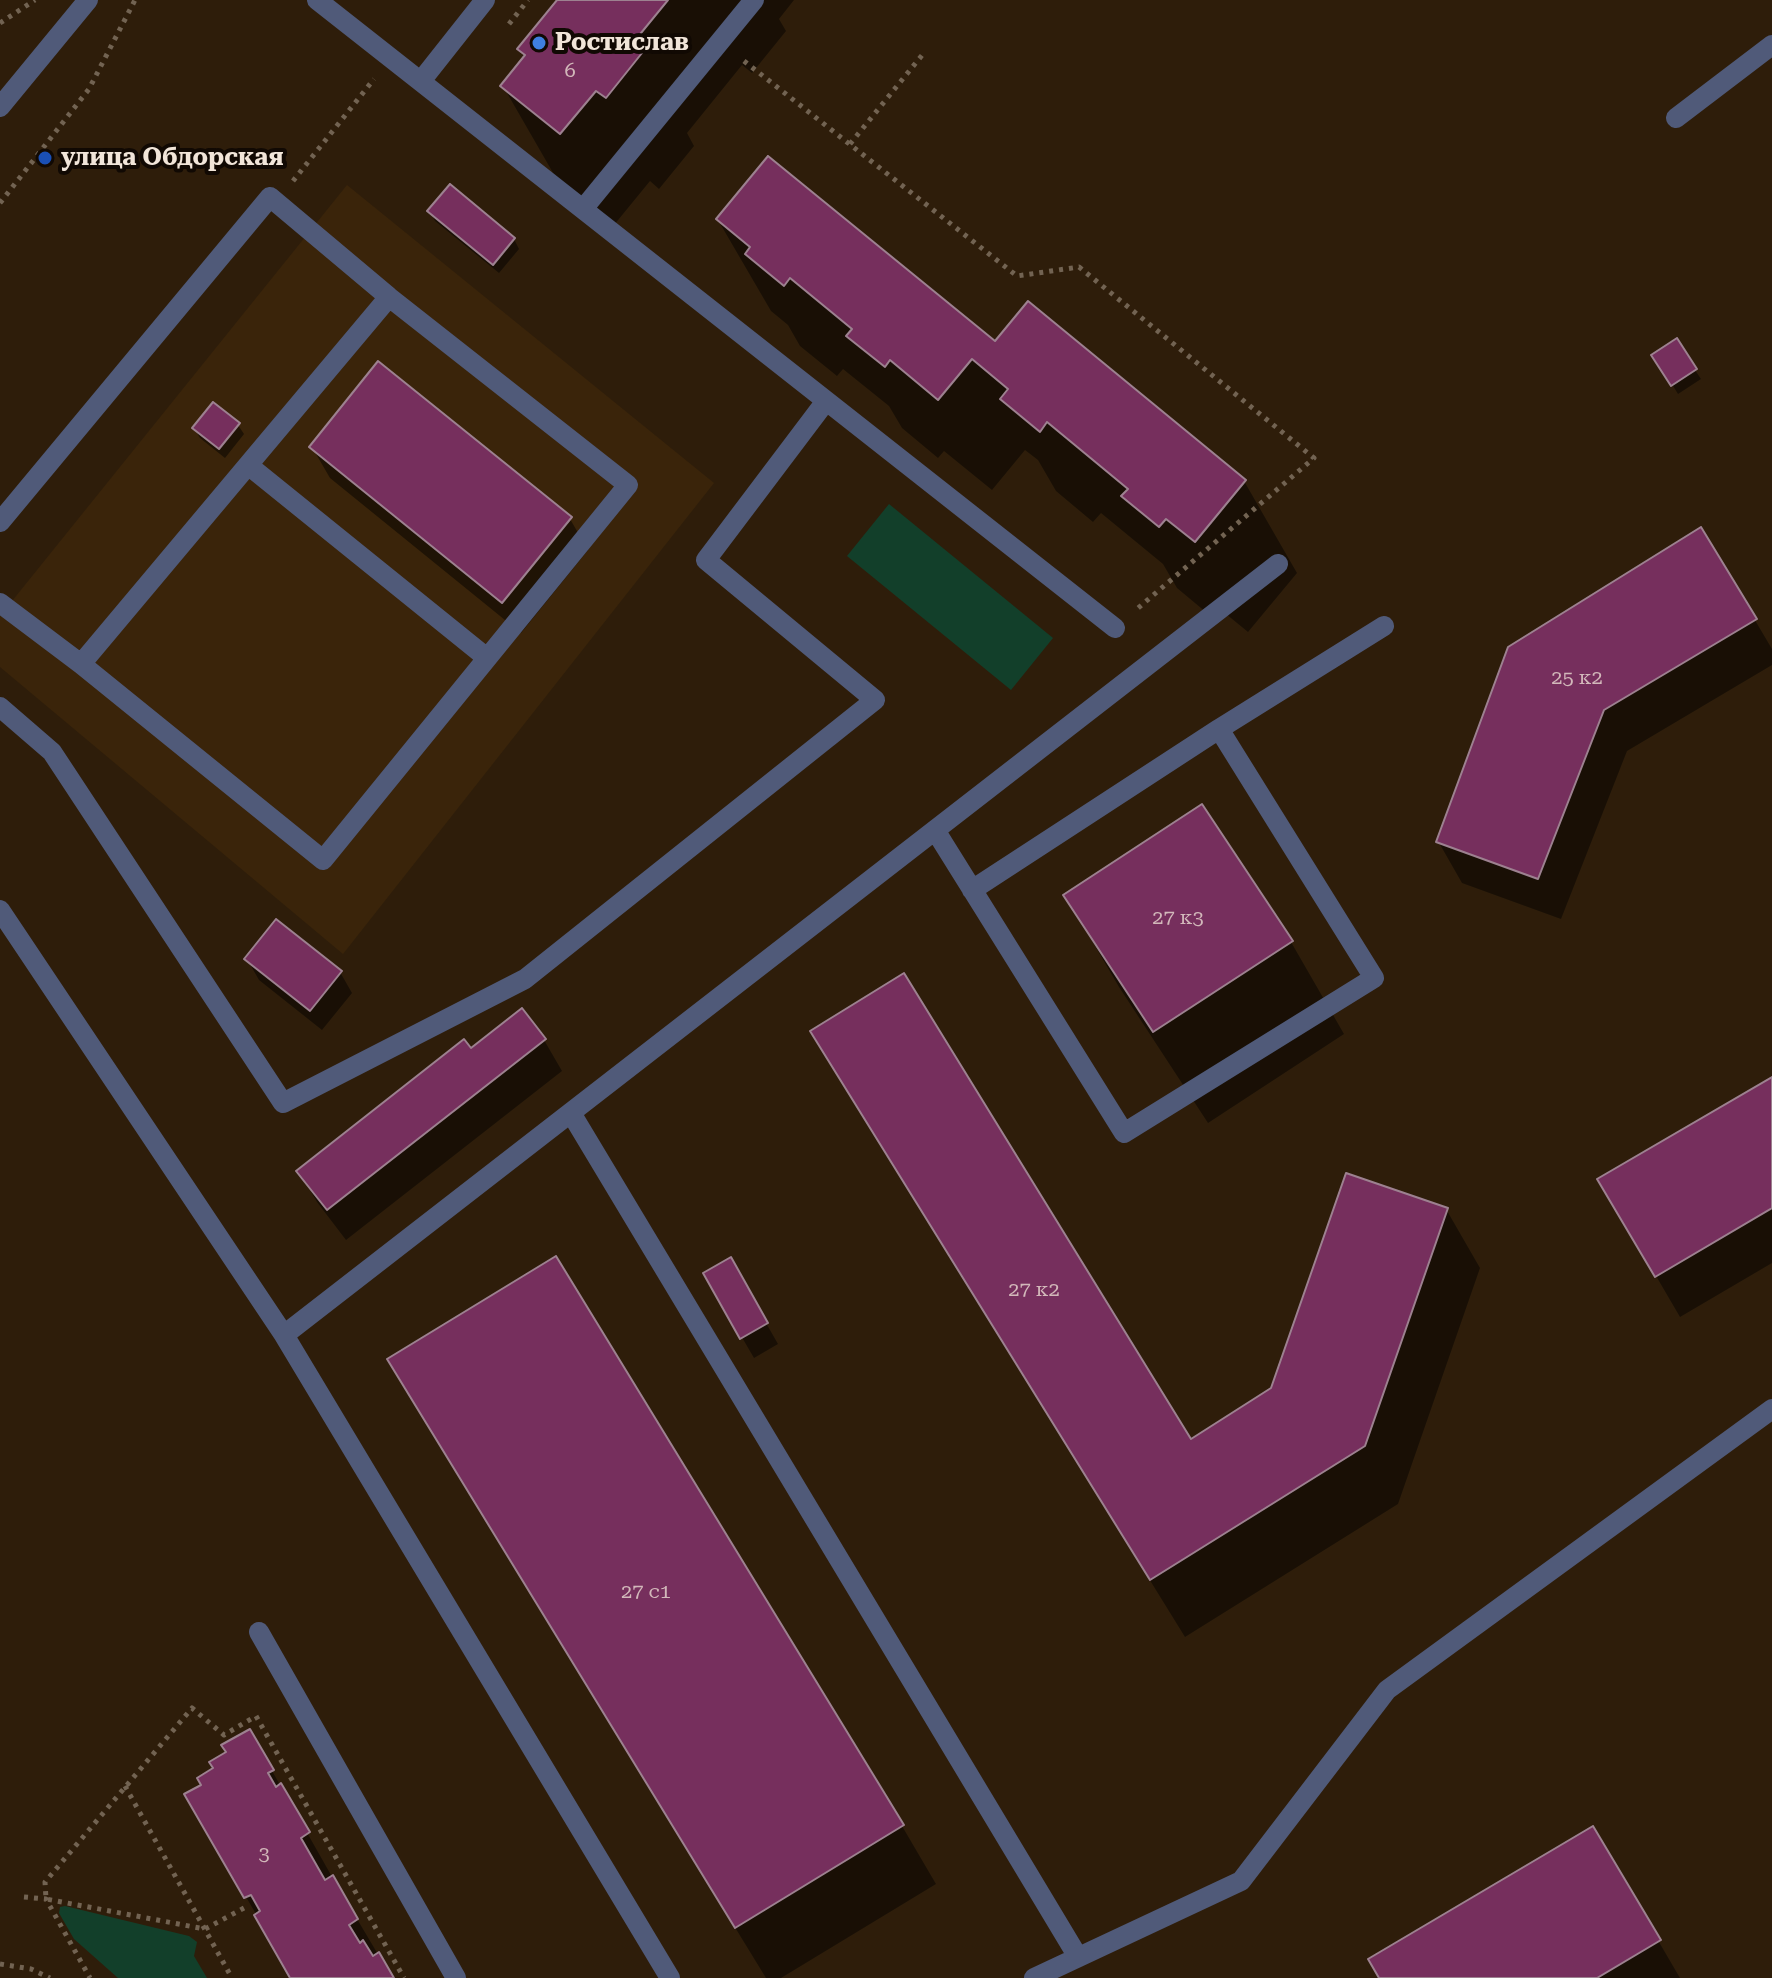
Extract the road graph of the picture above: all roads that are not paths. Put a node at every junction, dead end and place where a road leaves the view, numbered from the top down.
1 (88, 0) edge
2 (317, 0) edge
3 (485, 0) edge
4 (754, 0) edge
5 (1772, 45) edge
6 (421, 81) junction
7 (0, 107) edge
8 (1676, 118) dead end
9 (583, 209) junction
10 (389, 297) junction
11 (826, 401) junction
12 (248, 465) junction
13 (0, 522) edge
14 (1278, 564) dead end
15 (0, 603) edge
16 (1384, 626) dead end
17 (1115, 628) road end
18 (487, 658) junction
19 (81, 664) junction
20 (0, 707) edge
21 (1219, 729) junction
22 (935, 830) junction
23 (972, 890) junction
24 (0, 910) edge
25 (571, 1113) junction
26 (284, 1335) junction
27 (1772, 1409) edge
28 (259, 1632) dead end
29 (1078, 1957) junction
30 (456, 1978) edge
31 (670, 1978) edge
32 (1034, 1978) edge

1 - 7 street
2 - 6 street
3 - 6 street
4 - 9 street
5 - 8 street
6 - 9 street
9 - 11 street
10 - 12 street
10 - 13 street
10 - 18 street
11 - 17 street
11 - 20 street
12 - 18 street
12 - 19 street
14 - 22 street
15 - 19 street
16 - 21 street
18 - 19 street
21 - 23 street
21 - 23 street
22 - 23 street
22 - 25 street
24 - 26 street
25 - 26 street
25 - 29 street
26 - 31 street
27 - 29 street
28 - 30 street
29 - 32 street

